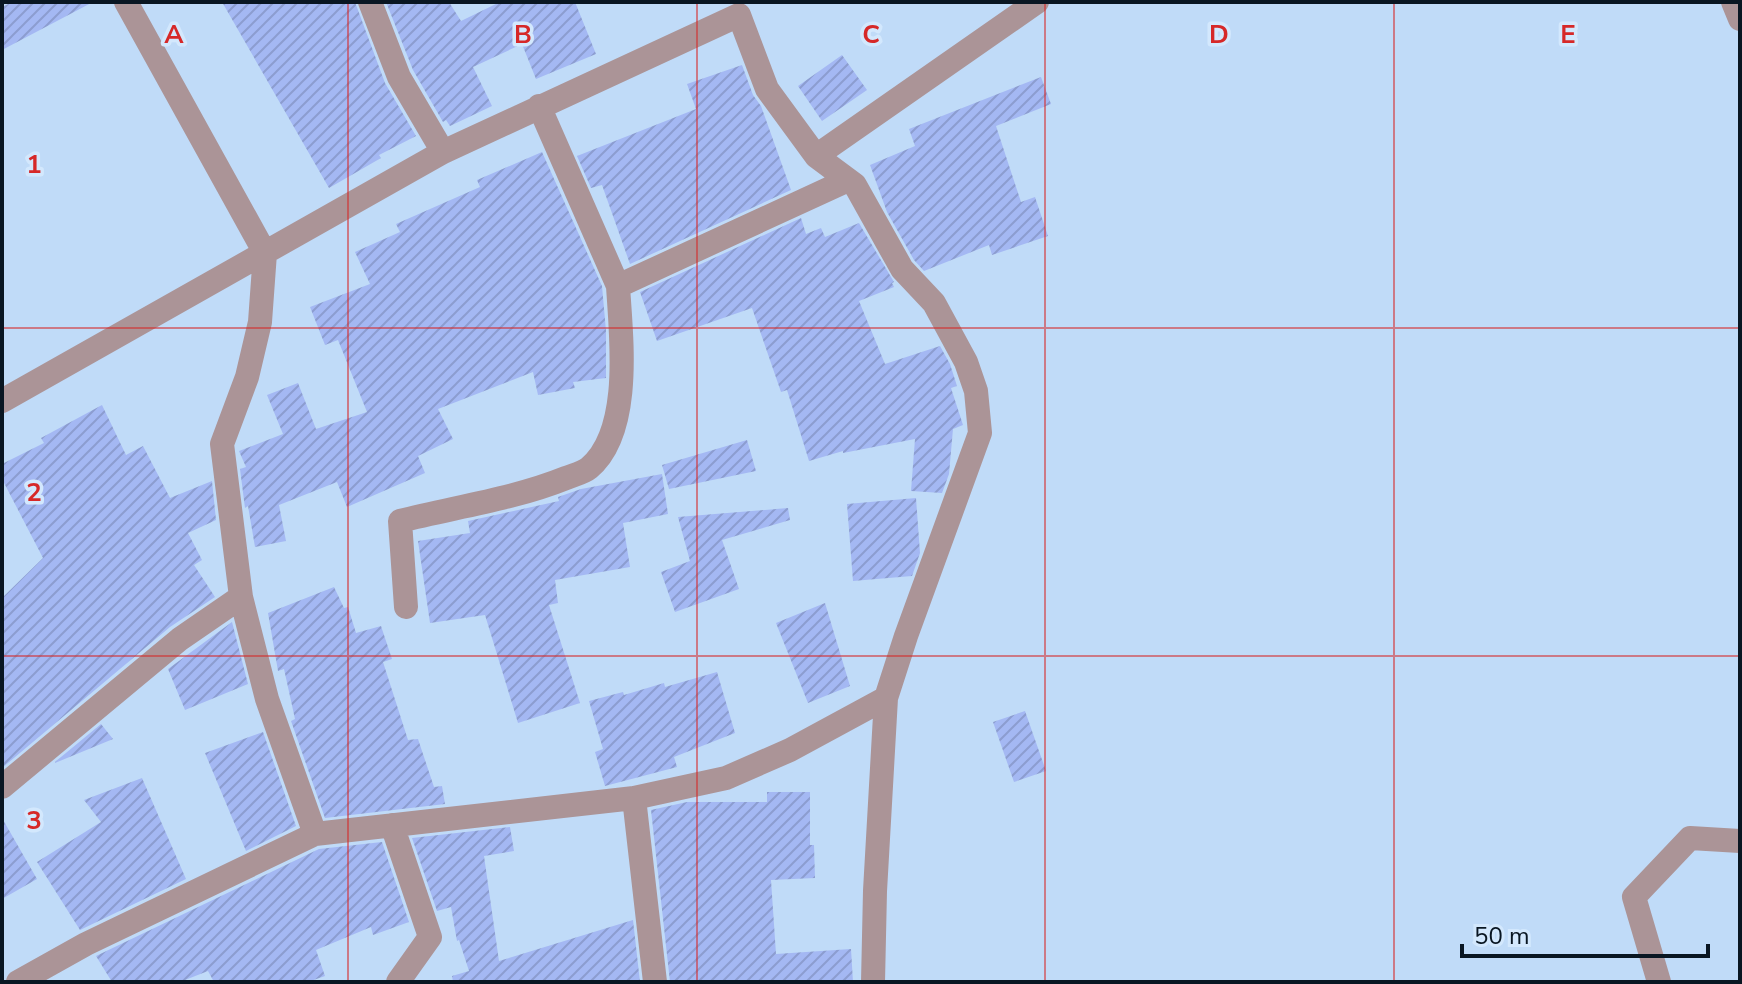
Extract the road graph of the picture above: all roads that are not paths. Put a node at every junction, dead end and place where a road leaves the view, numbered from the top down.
1 (126, 2) edge
2 (370, 2) edge
3 (1037, 2) edge
4 (1733, 2) edge
5 (738, 8) edge
6 (1740, 19) edge
7 (539, 106) junction
8 (443, 152) junction
9 (816, 156) junction
10 (848, 180) junction
11 (265, 253) junction
12 (618, 286) junction
13 (2, 401) edge
14 (241, 597) junction
15 (406, 607) dead end
16 (886, 698) junction
17 (2, 787) edge
18 (634, 798) junction
19 (392, 825) junction
20 (315, 834) junction
21 (1740, 841) edge
22 (18, 982) edge
23 (398, 982) edge
24 (655, 982) edge
25 (873, 982) edge
26 (1659, 982) edge

1 - 11 street
2 - 8 street
3 - 9 street
4 - 6 street
5 - 7 street
5 - 9 street
7 - 8 street
7 - 12 street
8 - 11 street
9 - 10 street
10 - 12 street
10 - 16 street
11 - 13 street
11 - 14 street
12 - 15 street
14 - 17 street
14 - 20 street
16 - 18 street
16 - 25 street
18 - 19 street
18 - 24 street
19 - 20 street
19 - 23 street
20 - 22 street
21 - 26 street

